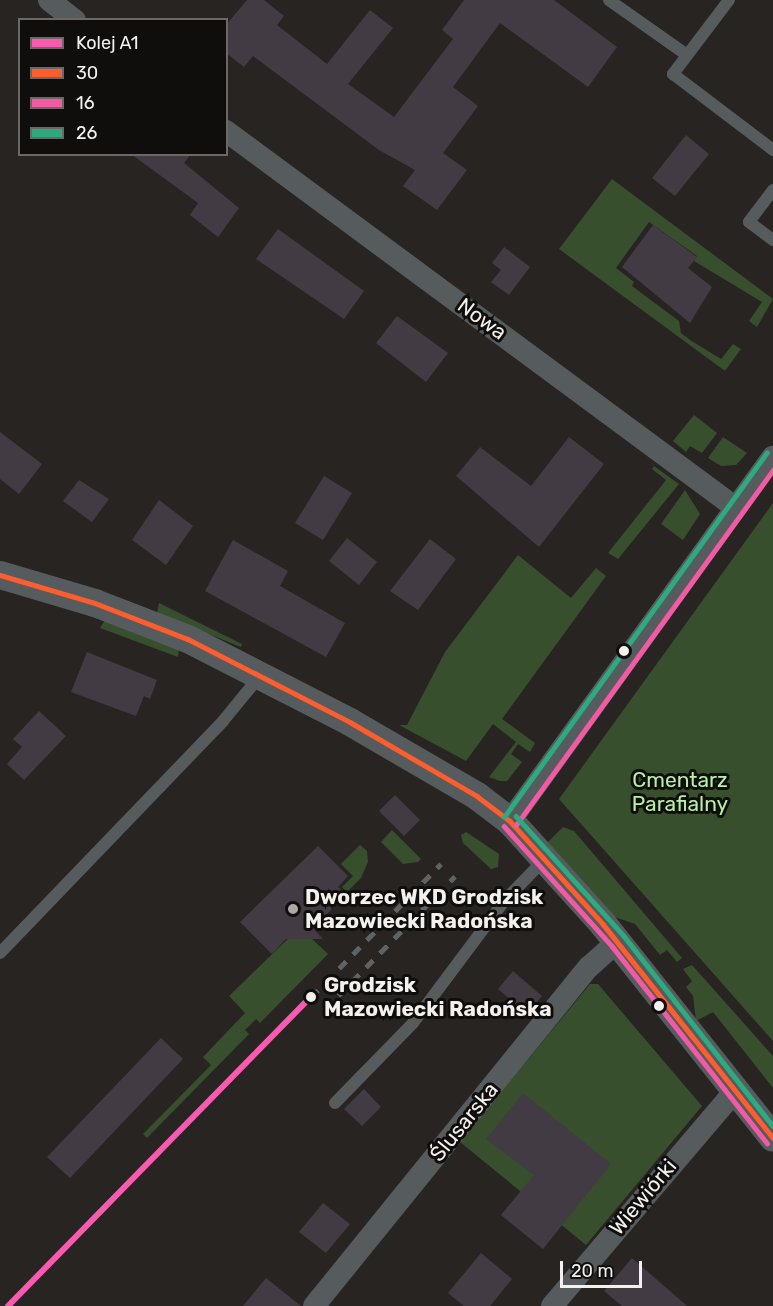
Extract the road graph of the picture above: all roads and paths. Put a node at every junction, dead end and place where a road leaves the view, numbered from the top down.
1 (49, 0) edge
2 (609, 0) edge
3 (729, 0) edge
4 (72, 18) edge
5 (687, 55) junction
6 (228, 132) edge
7 (773, 150) edge
8 (773, 189) edge
9 (773, 240) edge
10 (773, 457) edge
11 (736, 508) junction
12 (0, 575) edge
13 (261, 675) junction
14 (510, 821) junction
15 (545, 860) junction
16 (618, 942) junction
17 (1, 950) edge
18 (735, 1091) junction
19 (335, 1103) dead end
20 (773, 1138) edge
21 (314, 1306) edge
22 (552, 1306) edge

1 - 4 street
2 - 5 lane
3 - 5 lane
5 - 7 lane
6 - 11 street, Nowa
8 - 9 lane
10 - 11 street
11 - 14 street
12 - 13 street
13 - 14 street
13 - 17 lane
14 - 15 street
15 - 16 street
15 - 19 lane
16 - 18 street
16 - 21 street, Ślusarska
18 - 20 street
18 - 22 street, Wiewiórki

